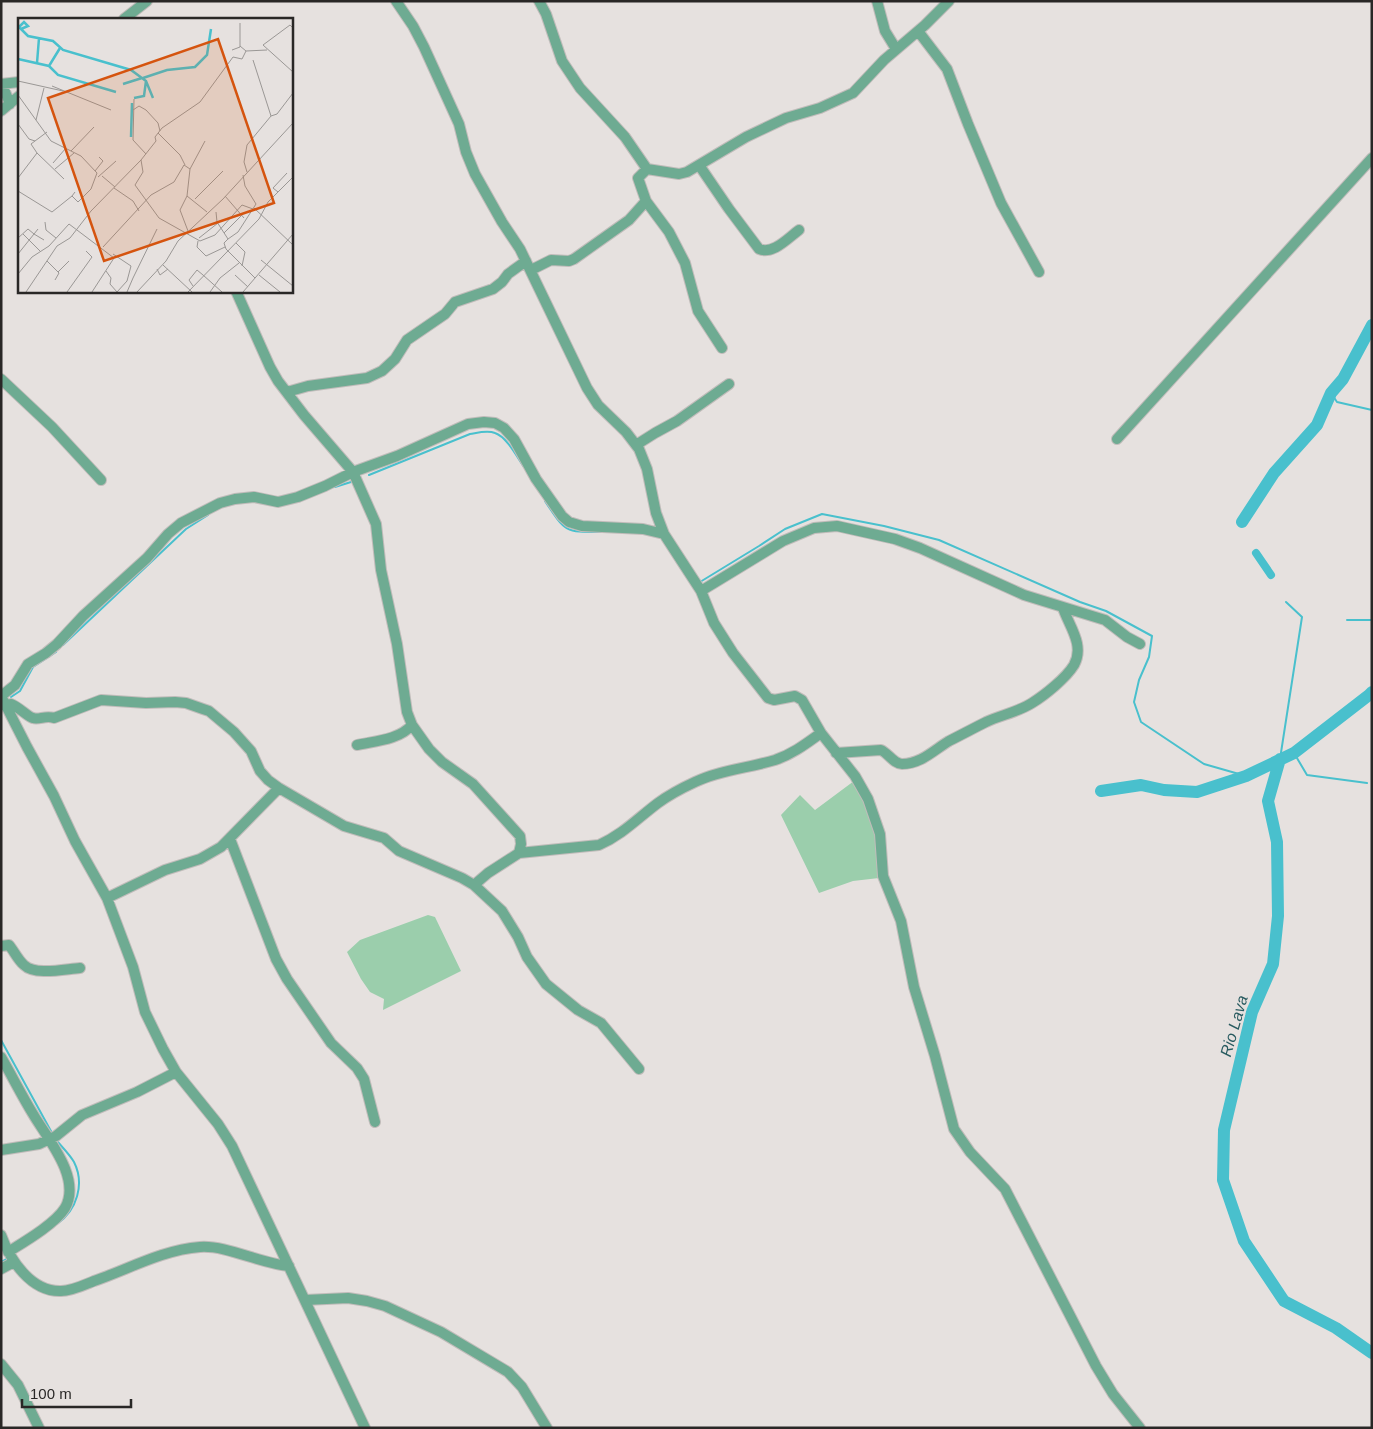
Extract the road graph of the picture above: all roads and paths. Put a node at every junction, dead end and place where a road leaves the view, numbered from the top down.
1 (146, 1) edge
2 (396, 1) edge
3 (539, 1) edge
4 (877, 1) edge
5 (948, 2) edge
6 (125, 18) edge
7 (918, 31) junction
8 (896, 49) junction
9 (18, 82) edge
10 (2, 84) edge
11 (18, 97) edge
12 (10, 104) junction
13 (1, 111) edge
14 (1372, 158) edge
15 (700, 165) junction
16 (647, 169) junction
17 (646, 201) junction
18 (799, 230) dead end
19 (529, 266) junction
20 (1038, 272) dead end
21 (236, 292) edge
22 (722, 348) dead end
23 (1, 379) edge
24 (729, 384) dead end
25 (287, 392) junction
26 (1117, 439) dead end
27 (636, 445) junction
28 (353, 472) junction
29 (101, 480) dead end
30 (664, 534) junction
31 (701, 591) junction
32 (1063, 608) junction
33 (1140, 644) dead end
34 (5, 706) junction
35 (412, 725) junction
36 (821, 733) junction
37 (357, 745) dead end
38 (836, 753) junction
39 (279, 788) junction
40 (230, 839) junction
41 (519, 853) junction
42 (474, 885) junction
43 (106, 898) junction
44 (1, 946) edge
45 (80, 968) dead end
46 (1, 1057) edge
47 (639, 1068) dead end
48 (176, 1072) junction
49 (376, 1122) dead end
50 (52, 1138) junction
51 (1, 1150) edge
52 (1, 1235) edge
53 (10, 1257) junction
54 (289, 1266) junction
55 (1, 1269) edge
56 (305, 1300) junction
57 (1, 1364) edge
58 (39, 1428) edge
59 (365, 1428) edge
60 (547, 1428) edge
61 (1140, 1428) edge

1 - 6 street
2 - 19 street
3 - 16 street
4 - 8 street
5 - 7 street
7 - 8 street
7 - 20 street
8 - 15 street
9 - 10 street
10 - 12 street
11 - 12 street
12 - 13 street
14 - 26 street
15 - 16 street
15 - 18 street
16 - 17 street
17 - 19 street
17 - 22 street
19 - 25 street
19 - 27 street
21 - 25 street
23 - 29 street
24 - 27 street
25 - 28 street
27 - 30 street
28 - 30 street
28 - 34 street
28 - 35 street
30 - 31 street
31 - 32 street
31 - 36 street
32 - 33 street
32 - 38 street
34 - 39 street
34 - 43 street
35 - 37 street
35 - 41 street
36 - 38 street
36 - 41 street
38 - 61 street
39 - 40 street
39 - 42 street
40 - 43 street
40 - 49 street
41 - 42 street
42 - 47 street
43 - 48 street
44 - 45 street
46 - 50 street
48 - 50 street
48 - 54 street
50 - 51 street
50 - 53 street
52 - 53 street
53 - 54 street
53 - 55 street
54 - 56 street
56 - 59 street
56 - 60 street
57 - 58 street

